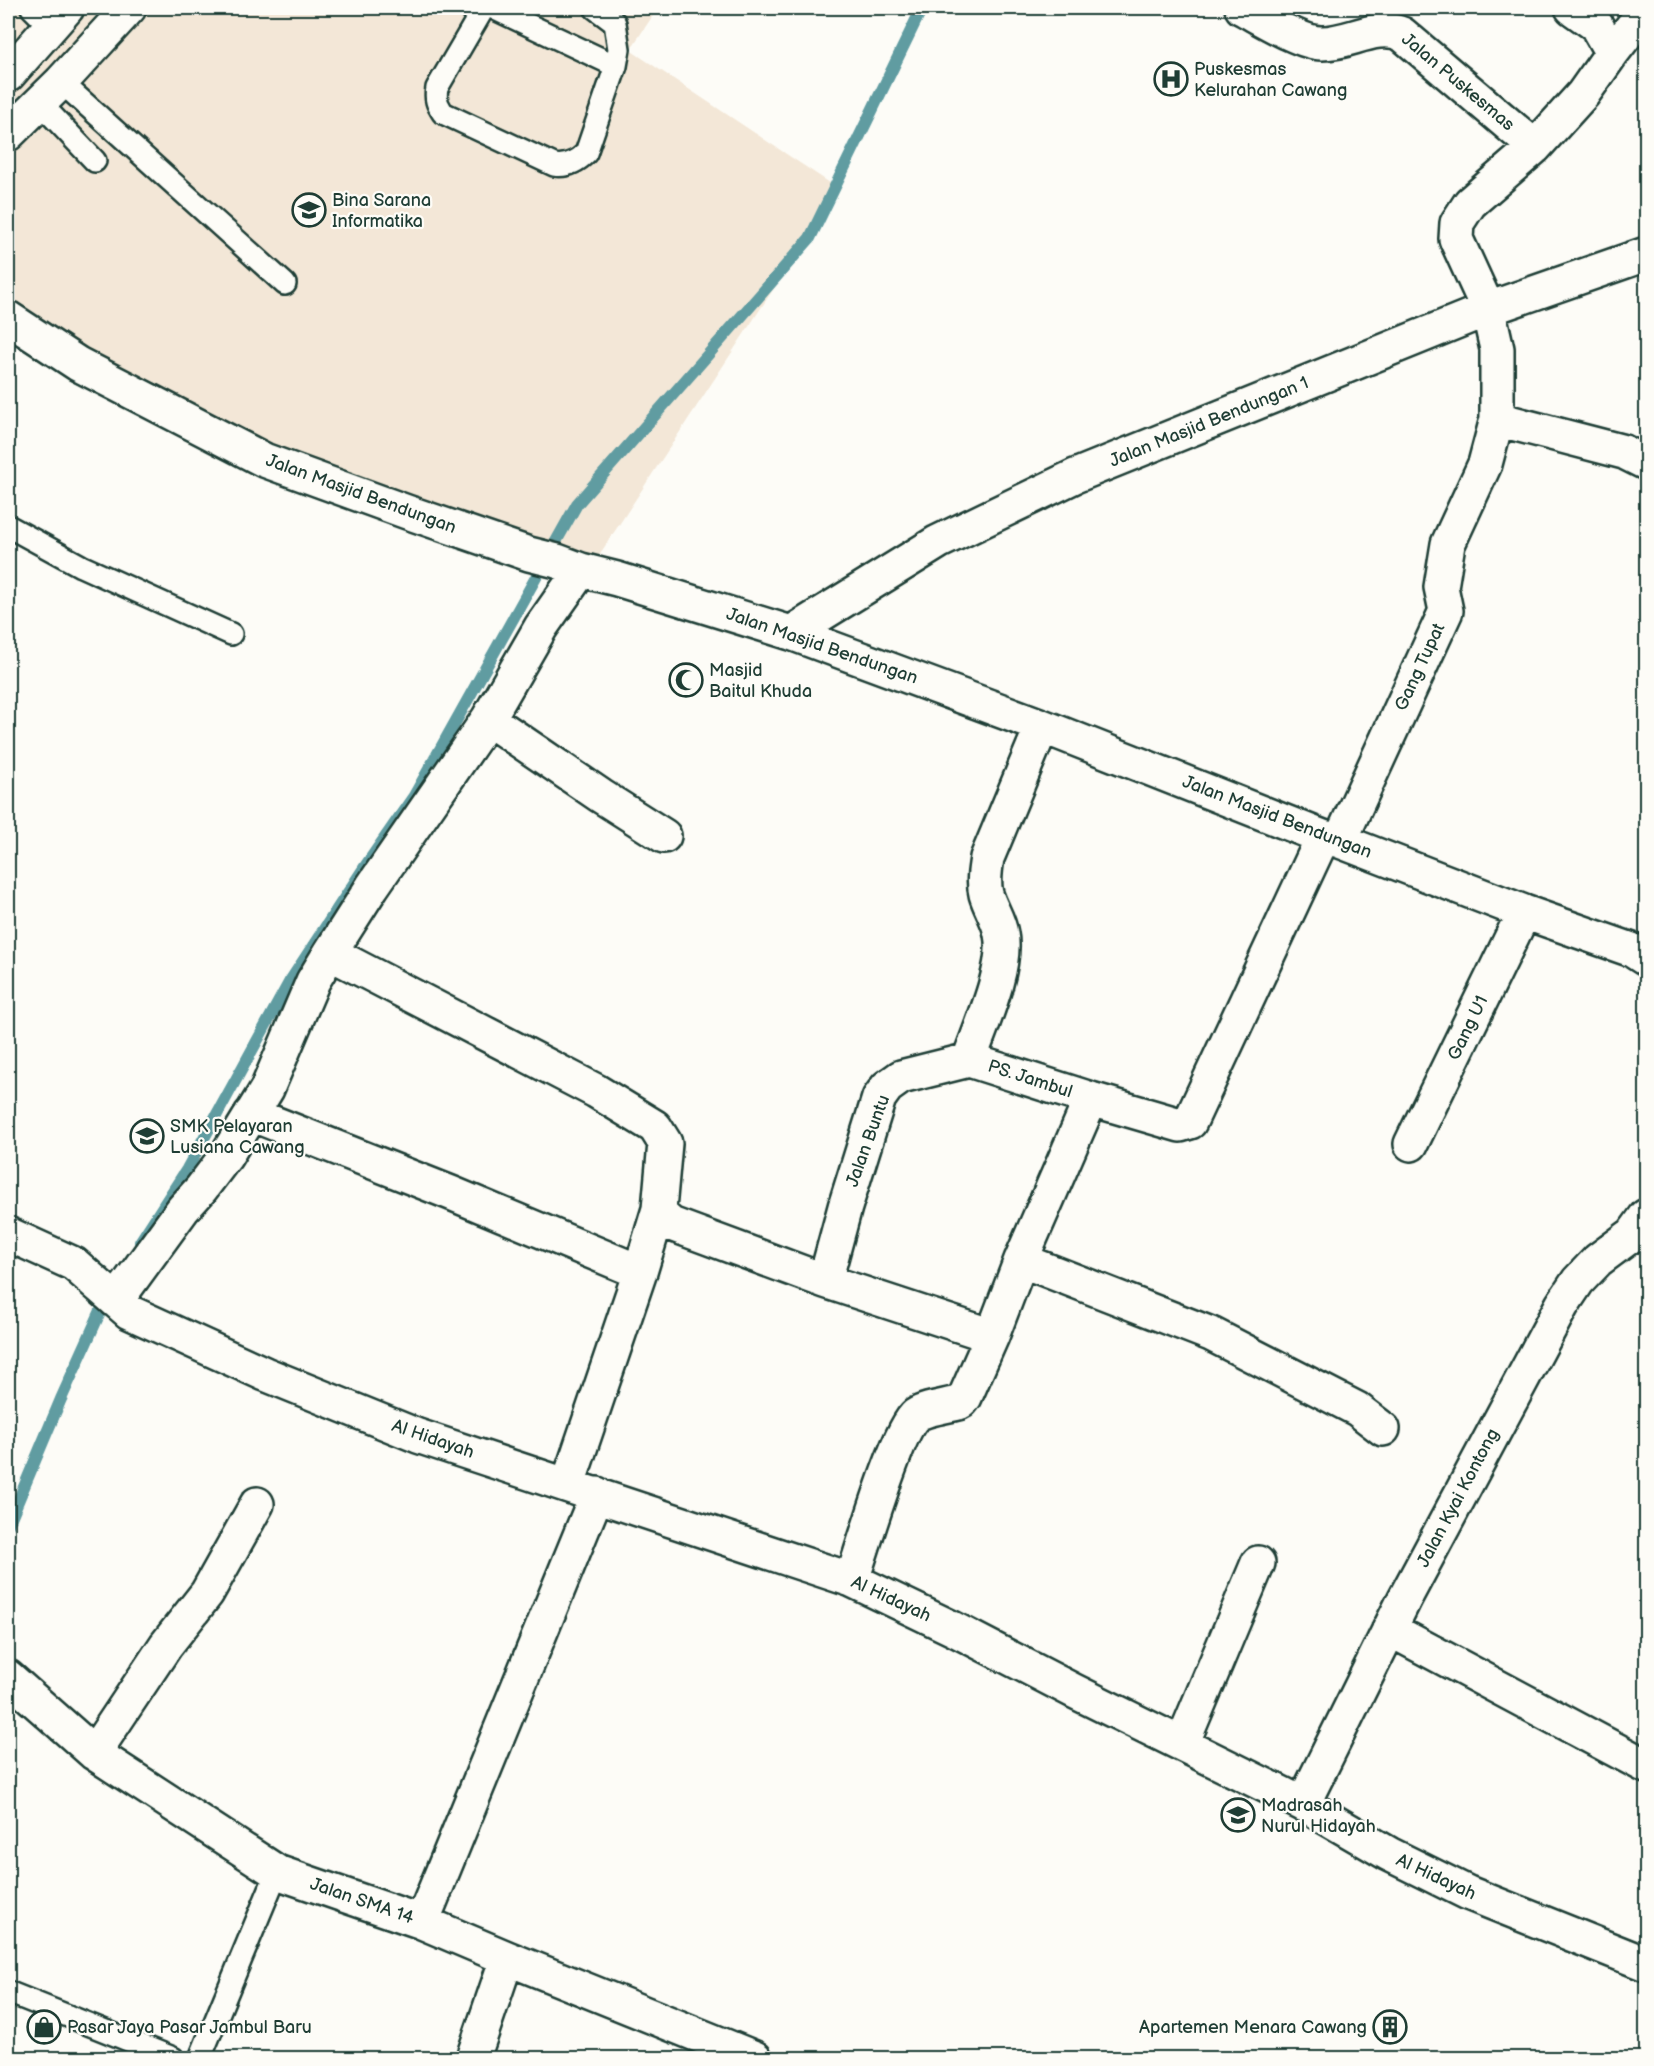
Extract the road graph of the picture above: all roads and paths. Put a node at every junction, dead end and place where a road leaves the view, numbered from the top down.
1 (129, 8) edge
2 (486, 8) edge
3 (493, 8) edge
4 (595, 8) edge
5 (1242, 8) edge
6 (1572, 8) edge
7 (1647, 9) edge
8 (50, 14) edge
9 (1612, 52) junction
10 (13, 59) edge
11 (616, 66) junction
12 (50, 92) junction
13 (8, 134) edge
14 (1535, 147) junction
15 (95, 161) dead end
16 (1647, 254) edge
17 (285, 284) dead end
18 (1488, 309) junction
19 (8, 318) edge
20 (1497, 419) junction
21 (1647, 462) edge
22 (8, 526) edge
23 (556, 562) junction
24 (792, 633) junction
25 (231, 634) dead end
26 (488, 718) junction
27 (1042, 726) junction
28 (664, 836) dead end
29 (1331, 839) junction
30 (1524, 912) junction
31 (330, 953) junction
32 (1647, 959) edge
33 (969, 1059) junction
34 (1091, 1099) junction
35 (251, 1114) junction
36 (1411, 1144) dead end
37 (659, 1209) junction
38 (1642, 1230) edge
39 (8, 1234) edge
40 (1021, 1260) junction
41 (640, 1272) junction
42 (825, 1281) junction
43 (113, 1299) junction
44 (992, 1336) junction
45 (1383, 1429) dead end
46 (583, 1489) junction
47 (257, 1503) dead end
48 (1258, 1563) dead end
49 (852, 1580) junction
50 (1389, 1629) junction
51 (8, 1677) edge
52 (1182, 1744) junction
53 (94, 1753) junction
54 (1647, 1766) edge
55 (1303, 1804) junction
56 (277, 1872) junction
57 (422, 1922) junction
58 (507, 1958) junction
59 (1647, 1964) edge
60 (8, 1992) edge
61 (173, 2058) edge
62 (200, 2058) edge
63 (473, 2058) edge
64 (755, 2058) edge

1 - 12 street
2 - 11 lane
3 - 11 lane
4 - 11 lane
5 - 14 street, Jalan Puskesmas
6 - 9 street
7 - 9 street, Gang Tupat
8 - 10 street
9 - 14 street, Gang Tupat
12 - 13 street
12 - 15 lane
12 - 17 lane
14 - 18 street, Gang Tupat
16 - 18 street, Jalan Masjid Bendungan 1
18 - 20 street, Gang Tupat
18 - 24 street, Jalan Masjid Bendungan 1
19 - 23 street, Jalan Masjid Bendungan
20 - 21 street
20 - 29 street, Gang Tupat
22 - 25 lane
23 - 24 street, Jalan Masjid Bendungan
23 - 26 street
24 - 27 street, Jalan Masjid Bendungan
26 - 28 street
26 - 31 street
27 - 29 street, Jalan Masjid Bendungan
27 - 33 street
29 - 30 street, Jalan Masjid Bendungan
29 - 34 street, Gang Tupat
30 - 32 street, Jalan Masjid Bendungan
30 - 36 street, Gang U1
31 - 35 street
31 - 37 street
33 - 34 street, PS. Jambul
33 - 42 street, Jalan Buntu
34 - 40 street
35 - 41 street
35 - 43 street
37 - 41 street
37 - 42 street
38 - 50 street, Jalan Kyai Kontong
39 - 43 street, Al Hidayah
40 - 44 street
40 - 45 street
41 - 46 street
42 - 44 street
43 - 46 street, Al Hidayah
44 - 49 street
46 - 49 street, Al Hidayah
46 - 57 street
47 - 53 street
48 - 52 street
49 - 52 street, Al Hidayah
50 - 54 street
50 - 55 street, Jalan Kyai Kontong
51 - 53 street, Jalan SMA 14
52 - 55 street, Al Hidayah
53 - 56 street, Jalan SMA 14
55 - 59 street, Al Hidayah
56 - 57 street, Jalan SMA 14
56 - 62 lane
57 - 58 street, Jalan SMA 14
58 - 63 street
58 - 64 street, Jalan SMA 14
60 - 61 lane

